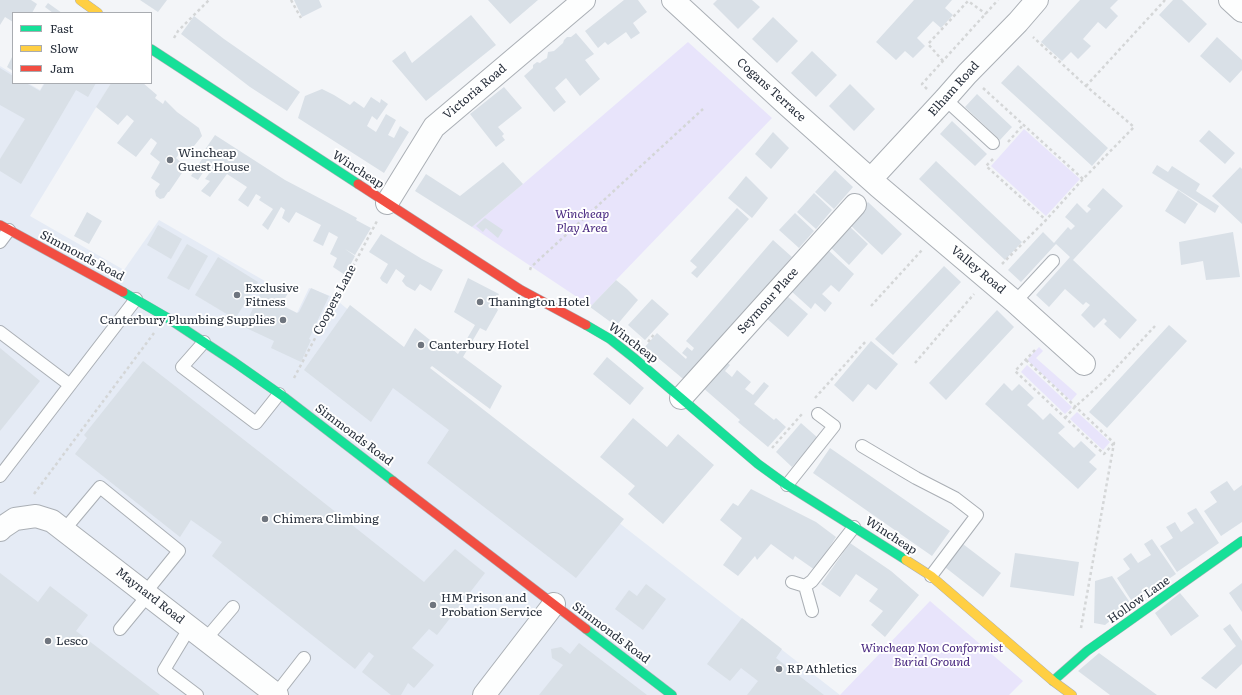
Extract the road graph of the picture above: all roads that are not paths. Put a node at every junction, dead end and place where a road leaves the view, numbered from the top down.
1 (584, 0) edge
2 (673, 0) edge
3 (1037, 0) edge
4 (1230, 0) edge
5 (1242, 11) edge
6 (152, 50) edge
7 (944, 101) junction
8 (995, 149) road end
9 (871, 179) junction
10 (387, 203) junction
11 (855, 205) dead end
12 (4, 228) edge
13 (0, 242) edge
14 (1053, 261) dead end
15 (136, 299) junction
16 (1015, 302) junction
17 (0, 332) edge
18 (204, 342) junction
19 (1084, 364) dead end
20 (70, 385) junction
21 (281, 395) junction
22 (681, 398) junction
23 (818, 414) dead end
24 (862, 446) dead end
25 (0, 476) edge
26 (787, 485) junction
27 (8, 524) edge
28 (854, 526) junction
29 (64, 530) junction
30 (1242, 541) edge
31 (930, 576) junction
32 (792, 582) dead end
33 (805, 586) junction
34 (146, 594) junction
35 (554, 604) junction
36 (233, 607) dead end
37 (812, 611) dead end
38 (120, 629) dead end
39 (198, 633) junction
40 (304, 658) dead end
41 (1052, 681) junction
42 (276, 694) edge
43 (198, 695) edge
44 (484, 695) edge
45 (672, 695) edge
46 (1072, 695) edge

1 - 10 street, Victoria Road
2 - 9 street, Cogans Terrace
3 - 7 street, Elham Road
4 - 5 street
6 - 10 main road, Wincheap
7 - 8 lane
7 - 9 street, Elham Road
9 - 16 street, Valley Road
10 - 22 main road, Wincheap
11 - 22 street, Seymour Place
12 - 13 lane
12 - 15 main road, Simmonds Road
14 - 16 lane
15 - 18 main road, Simmonds Road
15 - 20 lane
16 - 19 street, Valley Road
17 - 20 lane
18 - 21 main road, Simmonds Road
18 - 21 lane
20 - 25 lane
21 - 35 main road, Simmonds Road
22 - 26 main road, Wincheap
23 - 26 lane
24 - 31 lane
26 - 28 main road, Wincheap
27 - 29 street, Maynard Road
28 - 31 main road, Wincheap
28 - 33 lane
29 - 34 street, Maynard Road
29 - 34 lane
30 - 41 main road, Hollow Lane
31 - 41 main road, Wincheap
32 - 33 lane
33 - 37 lane
34 - 38 lane
34 - 39 street, Maynard Road
35 - 44 street
35 - 45 main road, Simmonds Road
36 - 39 lane
39 - 42 street, Maynard Road
39 - 43 lane
40 - 42 lane
41 - 46 main road, Wincheap

